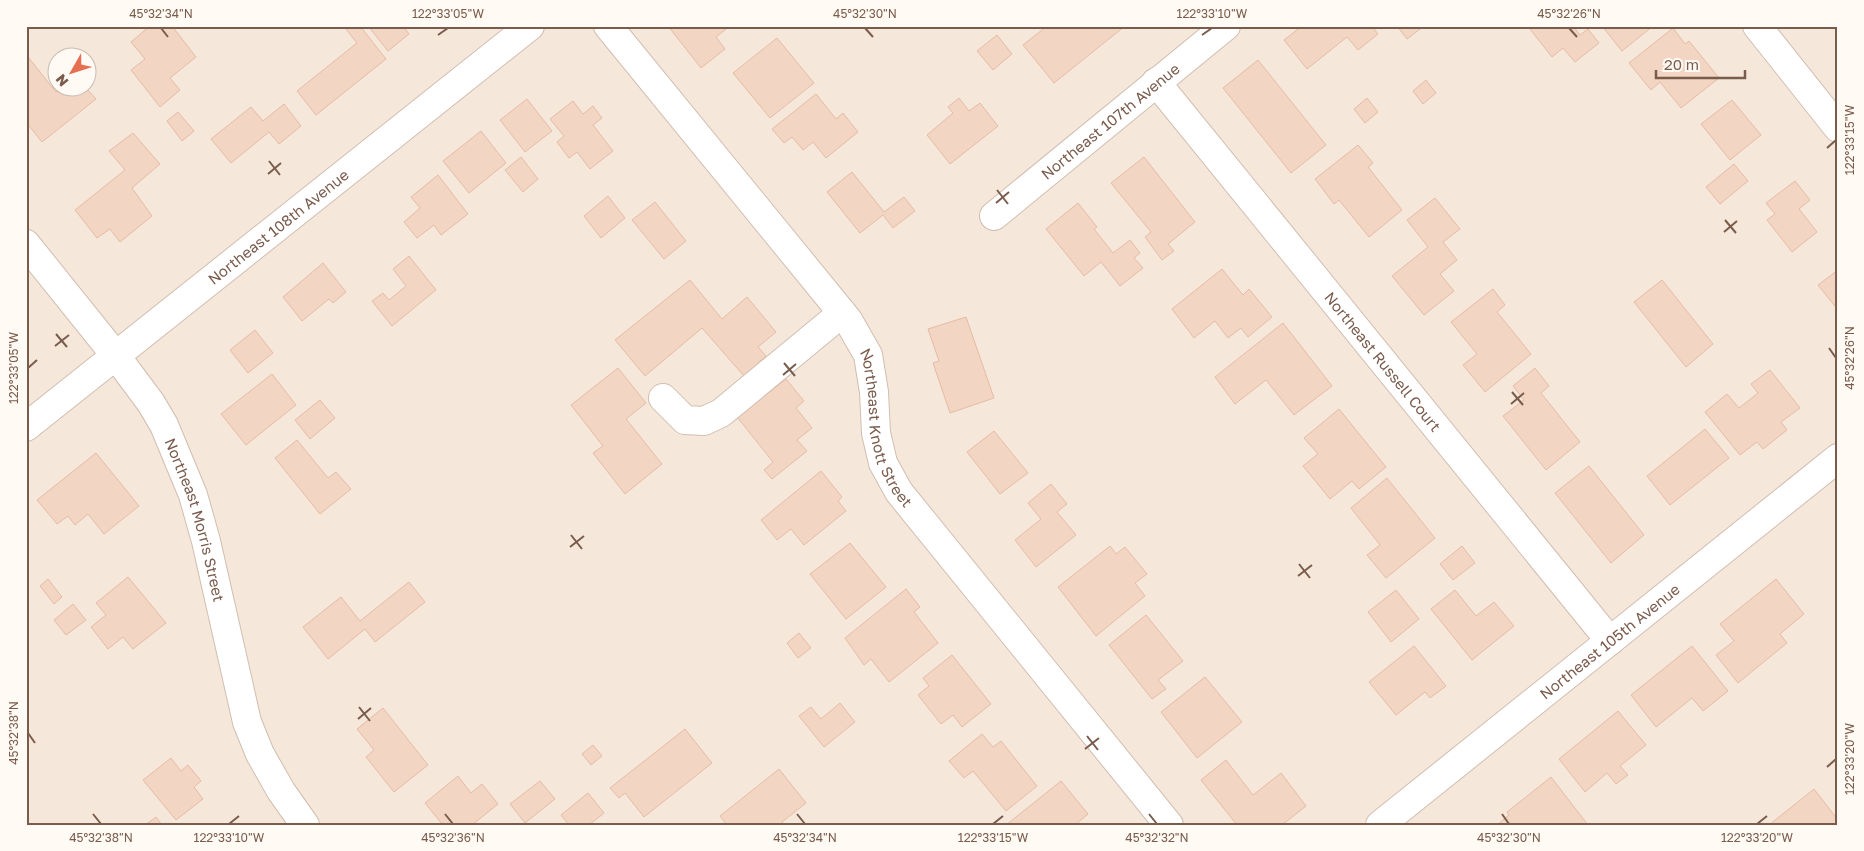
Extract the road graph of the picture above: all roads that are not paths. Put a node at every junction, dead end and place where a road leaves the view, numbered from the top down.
1 (530, 26) edge
2 (608, 26) edge
3 (1226, 26) edge
4 (1757, 26) edge
5 (1156, 82) junction
6 (1838, 128) edge
7 (994, 216) dead end
8 (26, 244) edge
9 (842, 312) junction
10 (116, 356) junction
11 (663, 398) dead end
12 (26, 427) edge
13 (1838, 458) edge
14 (1610, 641) junction
15 (305, 825) edge
16 (1169, 825) edge
17 (1380, 825) edge

1 - 10 street, Northeast 108th Avenue
2 - 9 street, Northeast Knott Street
3 - 5 street, Northeast 107th Avenue
4 - 6 street
5 - 7 street, Northeast 107th Avenue
5 - 14 street, Northeast Russell Court
8 - 10 street, Northeast Morris Street
9 - 11 street
9 - 16 street, Northeast Knott Street
10 - 12 street, Northeast 108th Avenue
10 - 15 street, Northeast Morris Street
13 - 14 street, Northeast 105th Avenue
14 - 17 street, Northeast 105th Avenue

